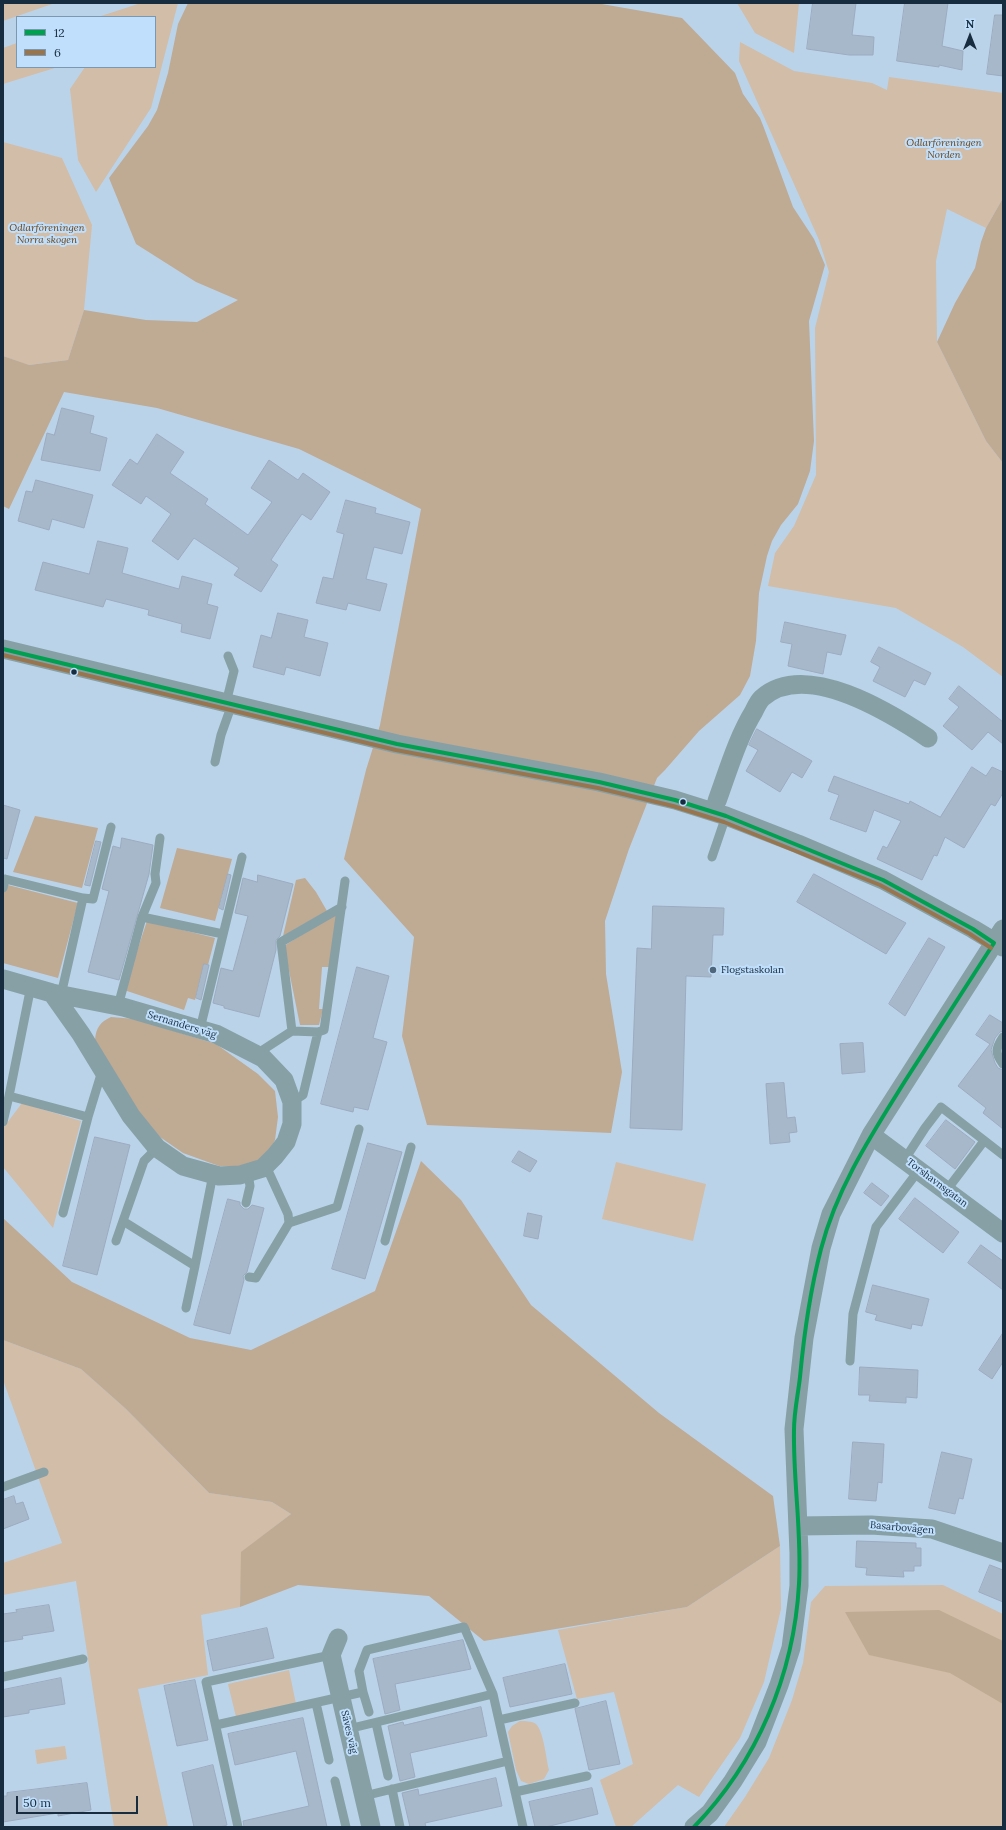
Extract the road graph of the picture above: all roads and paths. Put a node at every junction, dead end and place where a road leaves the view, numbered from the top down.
1 (3, 649) edge
2 (228, 656) dead end
3 (229, 704) junction
4 (928, 738) dead end
5 (215, 762) dead end
6 (721, 808) junction
7 (111, 827) dead end
8 (160, 838) dead end
9 (242, 857) dead end
10 (712, 857) dead end
11 (345, 881) dead end
12 (3, 888) edge
13 (83, 898) junction
14 (342, 907) junction
15 (142, 917) junction
16 (223, 934) junction
17 (1000, 940) edge
18 (3, 979) edge
19 (31, 986) junction
20 (56, 994) junction
21 (118, 1006) junction
22 (200, 1030) junction
23 (292, 1031) junction
24 (318, 1032) junction
25 (1003, 1037) edge
26 (255, 1055) junction
27 (1003, 1064) edge
28 (102, 1070) junction
29 (9, 1096) junction
30 (292, 1102) junction
31 (88, 1117) junction
32 (3, 1122) edge
33 (359, 1129) dead end
34 (871, 1135) junction
35 (984, 1141) junction
36 (411, 1147) dead end
37 (157, 1148) junction
38 (1003, 1156) edge
39 (912, 1165) junction
40 (266, 1166) junction
41 (248, 1173) junction
42 (213, 1174) junction
43 (946, 1190) junction
44 (246, 1203) dead end
45 (63, 1213) dead end
46 (123, 1221) junction
47 (289, 1223) junction
48 (1003, 1232) edge
49 (116, 1241) dead end
50 (385, 1241) dead end
51 (195, 1266) junction
52 (249, 1277) dead end
53 (186, 1308) dead end
54 (850, 1361) dead end
55 (44, 1472) dead end
56 (3, 1487) edge
57 (798, 1526) junction
58 (1003, 1553) edge
59 (334, 1647) joint
60 (83, 1659) dead end
61 (3, 1677) edge
62 (363, 1692) junction
63 (493, 1694) junction
64 (341, 1697) junction
65 (316, 1703) junction
66 (575, 1703) dead end
67 (368, 1712) dead end
68 (499, 1720) junction
69 (376, 1723) junction
70 (216, 1725) junction
71 (348, 1729) junction
72 (329, 1760) dead end
73 (508, 1760) junction
74 (388, 1776) dead end
75 (587, 1776) dead end
76 (335, 1781) dead end
77 (392, 1789) junction
78 (515, 1792) junction
79 (364, 1796) junction
80 (238, 1827) edge
81 (346, 1827) edge
82 (370, 1827) edge
83 (400, 1827) edge
84 (523, 1827) edge
85 (694, 1827) edge

1 - 3 street
2 - 3 lane
3 - 5 lane
3 - 6 street
4 - 6 street
6 - 10 lane
6 - 17 street
7 - 13 lane
8 - 15 lane
9 - 16 lane
11 - 14 lane
12 - 13 lane
13 - 20 lane
14 - 23 lane
14 - 24 lane
15 - 16 lane
15 - 21 lane
16 - 22 lane
17 - 34 street
18 - 19 street, Sernanders väg
19 - 20 street, Sernanders väg
19 - 29 lane
20 - 21 street, Sernanders väg
20 - 28 street, Sernanders väg
21 - 22 street, Sernanders väg
22 - 26 street, Sernanders väg
23 - 24 lane
23 - 26 lane
24 - 30 lane
25 - 27 lane
26 - 30 street, Sernanders väg
28 - 31 lane
28 - 37 street, Sernanders väg
29 - 31 lane
29 - 32 lane
30 - 40 street, Sernanders väg
31 - 45 lane
33 - 47 lane
34 - 39 street, Torshavnsgatan
34 - 57 street
35 - 38 lane
35 - 39 lane
35 - 43 lane
36 - 50 lane
37 - 42 street, Sernanders väg
37 - 46 lane
39 - 43 street, Torshavnsgatan
39 - 54 lane
40 - 41 street, Sernanders väg
40 - 47 lane
41 - 42 street, Sernanders väg
41 - 44 lane
42 - 51 lane
43 - 48 street, Torshavnsgatan
46 - 49 lane
46 - 51 lane
47 - 52 lane
51 - 53 lane
55 - 56 lane
57 - 58 street, Basarbovägen
57 - 85 street
59 - 64 street, Säves väg
59 - 70 lane
60 - 61 lane
62 - 63 lane
62 - 64 lane
62 - 67 lane
63 - 68 lane
63 - 69 lane
64 - 65 lane
64 - 71 street, Säves väg
65 - 70 lane
65 - 72 lane
66 - 68 lane
68 - 73 lane
69 - 71 lane
69 - 74 lane
70 - 80 lane
71 - 79 street, Säves väg
73 - 77 lane
73 - 78 lane
75 - 78 lane
76 - 81 lane
77 - 79 lane
77 - 83 lane
78 - 84 lane
79 - 82 street, Säves väg

